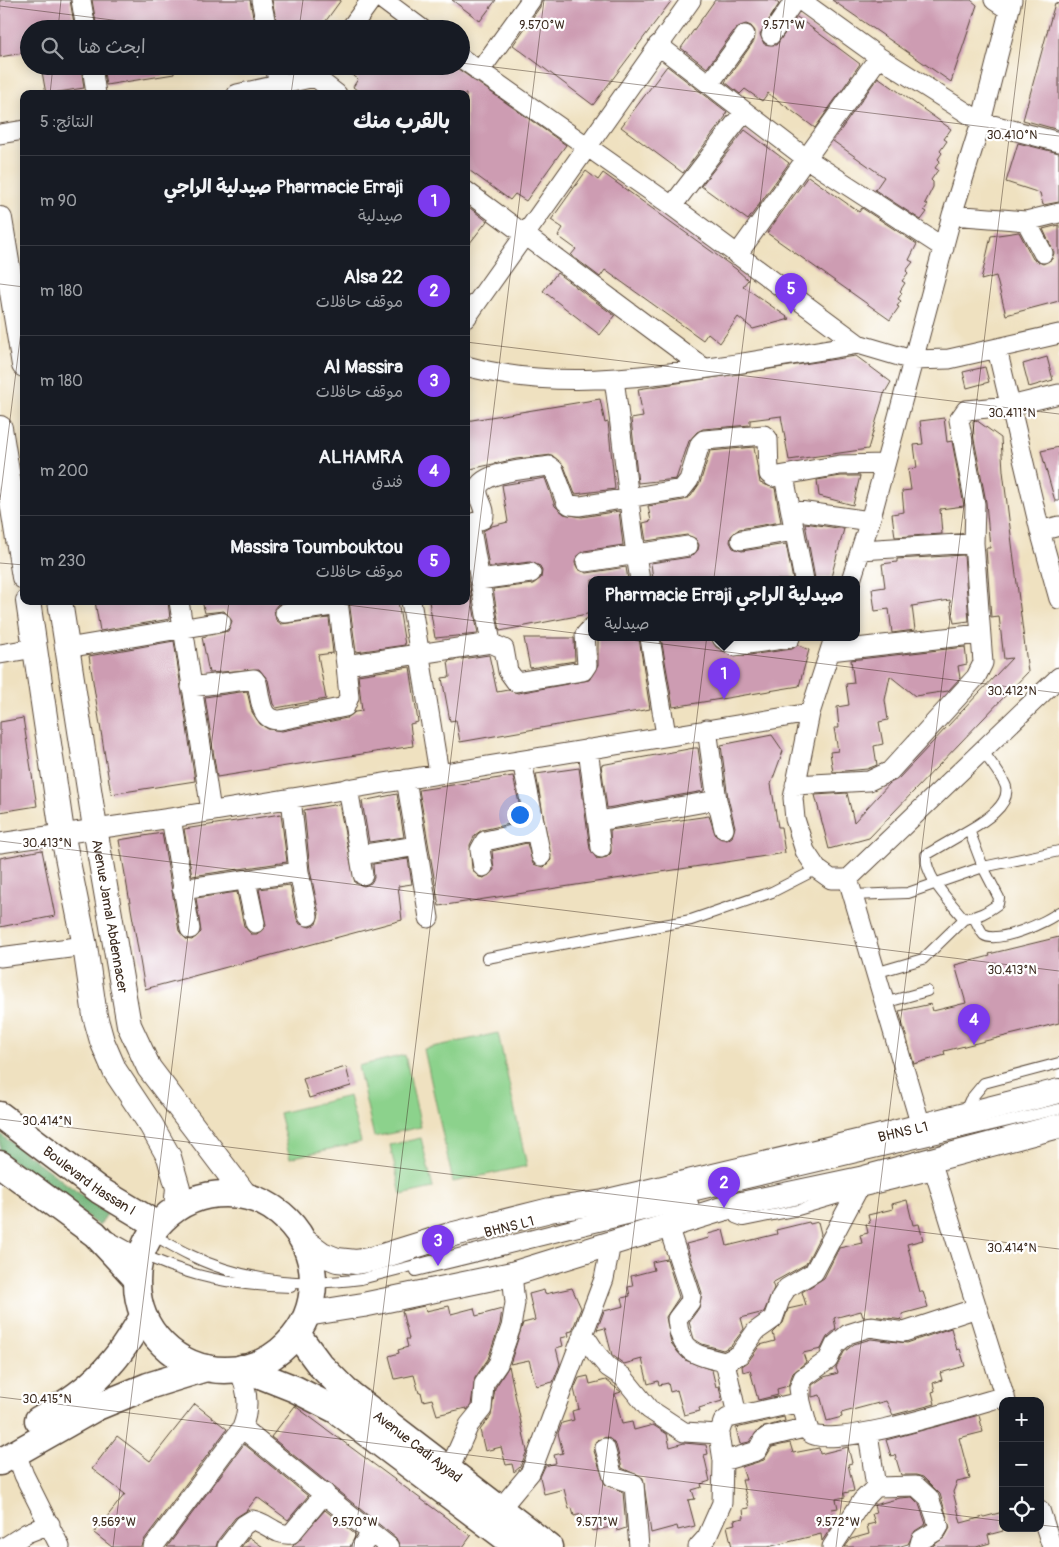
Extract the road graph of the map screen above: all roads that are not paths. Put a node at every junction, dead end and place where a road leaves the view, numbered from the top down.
1 (81, 0) edge
2 (261, 0) edge
3 (371, 0) edge
4 (383, 0) edge
5 (531, 0) edge
6 (691, 0) edge
7 (795, 0) edge
8 (800, 0) edge
9 (1005, 3) edge
10 (84, 20) edge
11 (265, 20) edge
12 (357, 20) edge
13 (410, 20) edge
14 (744, 35) dead end
15 (771, 35) dead end
16 (658, 45) junction
17 (879, 57) junction
18 (470, 65) edge
19 (479, 72) junction
20 (93, 75) edge
21 (277, 75) edge
22 (312, 75) edge
23 (321, 75) edge
24 (709, 84) junction
25 (95, 90) edge
26 (280, 90) edge
27 (334, 90) edge
28 (744, 112) junction
29 (981, 122) junction
30 (20, 131) edge
31 (0, 134) edge
32 (1059, 142) edge
33 (588, 147) junction
34 (807, 158) junction
35 (470, 194) edge
36 (672, 206) junction
37 (1059, 212) edge
38 (952, 215) junction
39 (0, 219) edge
40 (1026, 221) junction
41 (525, 235) junction
42 (944, 248) junction
43 (1043, 253) dead end
44 (737, 255) junction
45 (19, 308) edge
46 (470, 312) edge
47 (1059, 334) edge
48 (858, 344) junction
49 (997, 348) junction
50 (912, 360) junction
51 (470, 367) edge
52 (704, 368) junction
53 (614, 380) junction
54 (1059, 394) edge
55 (1010, 406) junction
56 (0, 428) edge
57 (884, 464) junction
58 (784, 476) junction
59 (11, 482) edge
60 (627, 498) junction
61 (792, 510) junction
62 (870, 521) junction
63 (470, 524) edge
64 (1059, 526) edge
65 (794, 531) junction
66 (1040, 531) junction
67 (470, 535) edge
68 (741, 540) dead end
69 (974, 543) junction
70 (688, 546) dead end
71 (20, 548) edge
72 (860, 550) junction
73 (636, 555) junction
74 (586, 562) dead end
75 (531, 574) dead end
76 (639, 576) edge
77 (803, 576) edge
78 (852, 576) edge
79 (479, 580) junction
80 (1059, 599) edge
81 (29, 605) edge
82 (61, 605) edge
83 (180, 605) edge
84 (327, 605) edge
85 (338, 605) edge
86 (412, 605) edge
87 (285, 613) dead end
88 (221, 622) dead end
89 (183, 628) junction
90 (588, 632) edge
91 (980, 634) junction
92 (650, 641) edge
93 (726, 641) edge
94 (769, 641) edge
95 (492, 643) junction
96 (832, 645) edge
97 (35, 648) junction
98 (67, 648) junction
99 (0, 654) edge
100 (420, 654) junction
101 (346, 665) junction
102 (1059, 677) edge
103 (191, 687) junction
104 (810, 713) junction
105 (707, 729) junction
106 (666, 735) junction
107 (588, 749) junction
108 (982, 750) junction
109 (522, 761) junction
110 (439, 773) junction
111 (406, 779) junction
112 (795, 785) junction
113 (348, 788) junction
114 (290, 798) junction
115 (717, 800) junction
116 (211, 811) junction
117 (171, 818) junction
118 (599, 821) junction
119 (95, 828) junction
120 (724, 829) dead end
121 (535, 830) junction
122 (969, 830) junction
123 (62, 832) junction
124 (0, 843) edge
125 (417, 846) junction
126 (601, 848) dead end
127 (1059, 851) edge
128 (359, 855) junction
129 (541, 856) dead end
130 (482, 867) dead end
131 (983, 867) junction
132 (817, 869) junction
133 (299, 872) junction
134 (363, 875) dead end
135 (246, 881) junction
136 (937, 884) junction
137 (850, 887) junction
138 (182, 889) junction
139 (1059, 912) edge
140 (308, 916) dead end
141 (429, 918) dead end
142 (969, 918) junction
143 (255, 923) dead end
144 (190, 929) dead end
145 (85, 946) junction
146 (0, 957) edge
147 (487, 958) dead end
148 (875, 973) junction
149 (927, 991) dead end
150 (884, 1003) junction
151 (1059, 1063) edge
152 (1059, 1091) edge
153 (1059, 1109) edge
154 (1059, 1113) edge
155 (0, 1115) edge
156 (962, 1116) junction
157 (0, 1125) edge
158 (921, 1126) junction
159 (1059, 1126) edge
160 (0, 1153) edge
161 (0, 1164) edge
162 (933, 1167) junction
163 (858, 1186) junction
164 (246, 1196) junction
165 (176, 1208) junction
166 (123, 1217) dead end
167 (668, 1226) junction
168 (303, 1240) junction
169 (144, 1243) junction
170 (609, 1243) junction
171 (512, 1274) junction
172 (313, 1285) junction
173 (977, 1308) junction
174 (143, 1317) junction
175 (302, 1324) junction
176 (583, 1333) junction
177 (725, 1362) junction
178 (206, 1368) junction
179 (240, 1369) junction
180 (1005, 1397) edge
181 (999, 1400) edge
182 (801, 1402) junction
183 (738, 1415) junction
184 (808, 1427) junction
185 (242, 1428) junction
186 (868, 1433) junction
187 (719, 1434) junction
188 (605, 1448) dead end
189 (5, 1452) edge
190 (723, 1461) junction
191 (449, 1470) junction
192 (876, 1487) junction
193 (325, 1493) junction
194 (500, 1509) junction
195 (1044, 1522) edge
196 (50, 1524) junction
197 (367, 1540) edge
198 (5, 1547) edge
199 (60, 1547) edge
200 (153, 1547) edge
201 (227, 1547) edge
202 (389, 1547) edge
203 (518, 1547) edge
204 (549, 1547) edge
205 (638, 1547) edge
206 (698, 1547) edge
207 (832, 1547) edge
208 (919, 1547) edge
209 (1052, 1547) edge

1 - 10 street
2 - 11 street
3 - 12 street
4 - 13 street
5 - 19 street
6 - 16 street
7 - 15 street
8 - 17 street
9 - 29 street
14 - 24 street
16 - 24 street
16 - 33 street
17 - 29 street
17 - 34 street
18 - 19 street
19 - 33 street
20 - 25 street
21 - 26 street
22 - 26 street
23 - 27 street
24 - 28 street
28 - 34 street
28 - 36 street
29 - 32 street
29 - 38 street
30 - 31 street
33 - 36 street
33 - 41 street
34 - 42 street
34 - 44 street
35 - 41 street
36 - 44 street
37 - 40 street
38 - 40 street
38 - 42 street
39 - 45 street
40 - 43 street
41 - 46 street
41 - 52 street
42 - 50 street
44 - 48 street
47 - 49 street
48 - 50 street
48 - 52 street
49 - 50 street
49 - 55 street
50 - 57 street
51 - 53 street
52 - 53 street
53 - 60 street
54 - 55 street
55 - 66 street
55 - 69 street
56 - 59 street
57 - 58 street
57 - 62 street
58 - 60 street
58 - 61 street
59 - 71 street
60 - 63 street
60 - 73 street
61 - 62 street
61 - 65 street
62 - 72 street
64 - 66 street
65 - 68 street
65 - 77 street
66 - 80 street
67 - 79 street
69 - 72 street
69 - 91 street
70 - 73 street
72 - 78 street
73 - 74 street
73 - 76 street
75 - 79 street
79 - 95 street
81 - 97 street
82 - 98 street, Avenue Jamal Abdennacer
83 - 89 street
84 - 87 street
85 - 101 street
86 - 100 street
88 - 89 street
89 - 98 street
89 - 103 street
90 - 95 street
91 - 96 street
91 - 112 street
92 - 106 street
93 - 94 street
95 - 100 street
96 - 104 street
97 - 99 street
97 - 123 street
98 - 119 street, Avenue Jamal Abdennacer
100 - 101 street
100 - 110 street
101 - 103 street
102 - 108 street
103 - 116 street
104 - 105 street
104 - 112 street
105 - 106 street
105 - 115 street
106 - 107 street
107 - 109 street
107 - 118 street
108 - 122 lane
108 - 137 street
109 - 110 street
109 - 121 street
110 - 111 street
111 - 113 street
111 - 125 street
112 - 132 street
113 - 114 street
113 - 128 street
114 - 116 street
114 - 133 street
115 - 118 street
115 - 120 street
116 - 117 street
117 - 119 street
117 - 138 street
118 - 126 street
119 - 123 street
119 - 164 street, Avenue Jamal Abdennacer
121 - 129 street
121 - 130 street
122 - 131 lane
122 - 136 lane
123 - 124 street
123 - 145 street
125 - 128 street
125 - 141 street
127 - 131 lane
128 - 134 street
131 - 136 lane
131 - 142 lane
132 - 137 street
132 - 147 lane
133 - 135 street
133 - 140 street
135 - 138 street
135 - 143 street
136 - 137 lane
136 - 142 lane
137 - 148 street
138 - 144 street
139 - 142 lane
142 - 148 lane
145 - 146 street
145 - 165 street
148 - 150 street
149 - 150 lane
150 - 158 street
151 - 156 lane
152 - 156 street
153 - 172 lane, BHNS L1
154 - 172 lane, BHNS L1
155 - 169 main road, Boulevard Hassan I
156 - 158 street
157 - 166 lane
158 - 168 street
159 - 162 street
160 - 169 lane, BHNS L1
161 - 169 main road
162 - 163 street
162 - 173 street
163 - 167 street
163 - 177 street
164 - 165 main road
164 - 168 main road
165 - 169 main road
167 - 170 street
167 - 177 street
168 - 172 main road
169 - 172 lane, BHNS L1
169 - 172 lane, BHNS L1
169 - 174 main road
170 - 171 street
170 - 176 street
171 - 175 street
171 - 191 street
172 - 175 main road
173 - 180 street
173 - 182 street
174 - 178 main road
174 - 189 main road
175 - 179 main road
175 - 191 main road, Avenue Cadi Ayyad
176 - 187 street
176 - 194 street
177 - 183 street
178 - 179 main road
178 - 189 main road
179 - 185 street
179 - 203 main road, Avenue Cadi Ayyad
181 - 186 street
182 - 183 street
182 - 184 street
183 - 187 street
184 - 186 street
184 - 190 street
185 - 193 street
185 - 200 street
186 - 192 street
187 - 190 street
188 - 205 street
189 - 196 street
190 - 206 street
191 - 194 main road, Avenue Cadi Ayyad
192 - 207 street
192 - 208 street
193 - 197 street
193 - 201 street
194 - 204 main road, Avenue Cadi Ayyad
195 - 209 street
196 - 198 street
196 - 199 street
197 - 202 street

